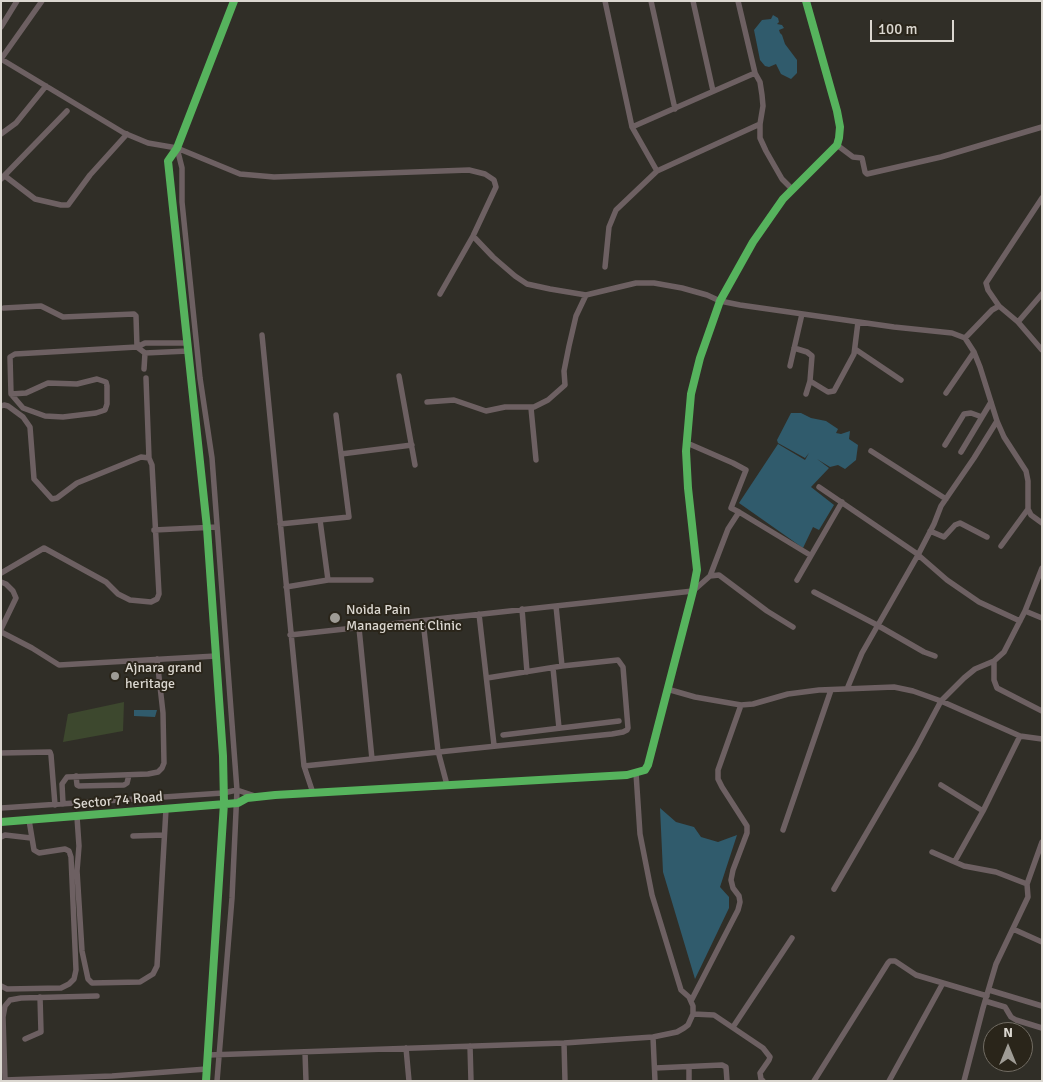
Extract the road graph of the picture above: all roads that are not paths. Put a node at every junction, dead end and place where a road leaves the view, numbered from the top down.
1 (17, 1) edge
2 (42, 1) edge
3 (234, 1) edge
4 (604, 1) edge
5 (651, 1) edge
6 (693, 1) edge
7 (738, 1) edge
8 (806, 1) edge
9 (1, 27) edge
10 (1, 59) edge
11 (755, 73) junction
12 (46, 86) junction
13 (713, 92) junction
14 (675, 109) junction
15 (67, 111) dead end
16 (760, 124) junction
17 (632, 127) junction
18 (1042, 127) edge
19 (1, 134) edge
20 (127, 134) junction
21 (837, 145) junction
22 (177, 148) junction
23 (657, 171) junction
24 (3, 177) edge
25 (792, 189) junction
26 (1042, 198) edge
27 (473, 236) junction
28 (605, 267) dead end
29 (440, 294) dead end
30 (1042, 294) edge
31 (586, 295) junction
32 (720, 301) junction
33 (999, 306) junction
34 (4, 308) dead end
35 (802, 314) junction
36 (858, 322) junction
37 (1018, 322) junction
38 (262, 335) dead end
39 (965, 338) junction
40 (188, 343) junction
41 (137, 348) junction
42 (794, 348) junction
43 (854, 349) junction
44 (1042, 350) edge
45 (188, 351) junction
46 (974, 352) junction
47 (145, 353) junction
48 (790, 366) dead end
49 (144, 369) dead end
50 (399, 376) dead end
51 (146, 378) dead end
52 (901, 380) dead end
53 (810, 381) junction
54 (946, 393) dead end
55 (10, 394) junction
56 (806, 394) dead end
57 (427, 402) dead end
58 (991, 402) junction
59 (1, 406) edge
60 (531, 408) junction
61 (336, 415) dead end
62 (982, 418) junction
63 (997, 420) junction
64 (687, 443) junction
65 (412, 445) junction
66 (945, 445) dead end
67 (871, 451) dead end
68 (961, 452) dead end
69 (341, 454) junction
70 (149, 458) junction
71 (536, 460) dead end
72 (414, 465) dead end
73 (819, 487) dead end
74 (946, 499) junction
75 (842, 502) junction
76 (1028, 509) junction
77 (739, 512) junction
78 (320, 520) junction
79 (1042, 523) edge
80 (280, 524) junction
81 (207, 528) junction
82 (217, 528) junction
83 (154, 530) junction
84 (930, 531) junction
85 (987, 537) dead end
86 (1001, 546) dead end
87 (810, 555) junction
88 (918, 555) junction
89 (1042, 568) edge
90 (1, 573) edge
91 (710, 576) junction
92 (328, 580) junction
93 (371, 580) dead end
94 (796, 580) dead end
95 (1, 582) edge
96 (286, 587) junction
97 (693, 592) junction
98 (814, 592) dead end
99 (556, 606) junction
100 (522, 610) junction
101 (1025, 611) junction
102 (479, 614) junction
103 (1042, 618) edge
104 (423, 620) junction
105 (1020, 621) junction
106 (878, 625) junction
107 (793, 627) dead end
108 (359, 628) junction
109 (1, 631) edge
110 (290, 635) junction
111 (216, 656) junction
112 (935, 656) dead end
113 (157, 659) junction
114 (994, 661) junction
115 (562, 666) junction
116 (553, 668) junction
117 (527, 672) junction
118 (487, 678) junction
119 (667, 689) junction
120 (847, 689) junction
121 (831, 690) junction
122 (941, 701) junction
123 (741, 705) junction
124 (1042, 711) edge
125 (618, 721) dead end
126 (560, 728) junction
127 (503, 735) dead end
128 (1020, 736) junction
129 (562, 739) junction
130 (1042, 739) edge
131 (494, 745) junction
132 (438, 751) junction
133 (1, 753) edge
134 (372, 759) junction
135 (304, 766) junction
136 (636, 773) junction
137 (128, 775) junction
138 (76, 776) junction
139 (62, 784) junction
140 (53, 785) junction
141 (447, 785) junction
142 (941, 785) dead end
143 (237, 790) junction
144 (223, 793) junction
145 (313, 793) junction
146 (257, 796) junction
147 (224, 803) junction
148 (238, 803) junction
149 (63, 804) junction
150 (55, 805) junction
151 (1, 808) edge
152 (166, 810) junction
153 (983, 811) junction
154 (77, 817) junction
155 (29, 820) junction
156 (1, 822) edge
157 (783, 830) dead end
158 (164, 835) junction
159 (133, 836) dead end
160 (1, 837) edge
161 (31, 838) junction
162 (1042, 842) edge
163 (932, 852) dead end
164 (955, 861) junction
165 (1027, 884) junction
166 (834, 889) dead end
167 (1013, 928) junction
168 (792, 938) dead end
169 (1042, 942) edge
170 (943, 983) junction
171 (1, 986) edge
172 (987, 995) junction
173 (97, 996) dead end
174 (40, 997) junction
175 (691, 1001) junction
176 (1042, 1006) edge
177 (693, 1014) junction
178 (733, 1027) junction
179 (1042, 1028) edge
180 (652, 1037) junction
181 (26, 1039) dead end
182 (564, 1043) junction
183 (470, 1046) junction
184 (406, 1048) junction
185 (305, 1052) junction
186 (219, 1055) junction
187 (208, 1056) junction
188 (689, 1067) junction
189 (654, 1068) junction
190 (207, 1069) junction
191 (206, 1081) edge
192 (217, 1081) edge
193 (306, 1081) edge
194 (409, 1081) edge
195 (471, 1081) edge
196 (565, 1081) edge
197 (655, 1081) edge
198 (689, 1081) edge
199 (727, 1081) edge
200 (763, 1081) edge
201 (814, 1081) edge
202 (889, 1081) edge
203 (964, 1081) edge

1 - 9 street
2 - 10 street
3 - 22 street
4 - 17 street
5 - 14 street
6 - 13 street
7 - 11 street
8 - 21 street
10 - 12 street
11 - 13 street
11 - 16 street
12 - 19 street
12 - 20 street
13 - 14 street
14 - 17 street
15 - 24 street
16 - 23 street
16 - 25 street
17 - 23 street
18 - 21 street
20 - 22 street
20 - 24 street
21 - 25 street
22 - 27 street
22 - 40 street
22 - 82 street
23 - 28 street
25 - 32 street
26 - 33 street
27 - 29 street
27 - 31 street
30 - 37 street
31 - 32 street
31 - 60 street
32 - 35 street
32 - 64 street
33 - 37 street
33 - 39 street
34 - 41 street
35 - 36 street
35 - 42 street
36 - 39 street
36 - 43 street
37 - 44 street
38 - 80 street
39 - 46 street
40 - 41 street
40 - 45 street
41 - 47 street
41 - 55 street
42 - 48 street
42 - 53 street
43 - 52 street
43 - 53 street
45 - 47 street
45 - 81 street
46 - 54 street
46 - 58 street
47 - 49 street
50 - 65 street
51 - 70 street
53 - 56 street
55 - 55 street
57 - 60 street
58 - 62 street
58 - 63 street
59 - 70 street
60 - 71 street
61 - 69 street
62 - 66 street
62 - 68 street
63 - 74 street
63 - 76 street
64 - 77 street
64 - 97 street
65 - 69 street
65 - 72 street
67 - 74 street
69 - 78 street
70 - 83 street
73 - 75 street
74 - 84 street
75 - 87 street
75 - 88 street
76 - 79 street
76 - 86 street
77 - 87 street
77 - 91 street
78 - 80 street
78 - 92 street
80 - 96 street
81 - 82 street
81 - 83 street
81 - 111 street
82 - 143 street
83 - 90 street
84 - 85 street
84 - 88 street
87 - 94 street
88 - 105 street
88 - 106 street
89 - 101 street
91 - 97 street
91 - 107 street
92 - 93 street
92 - 96 street
95 - 109 street
96 - 110 street
97 - 99 street
97 - 119 street
98 - 106 street
99 - 100 street
99 - 115 street
100 - 102 street
100 - 117 street
101 - 103 street
101 - 105 street
102 - 104 street
102 - 118 street
104 - 108 street
104 - 132 street
105 - 114 street
106 - 112 street
106 - 120 street
108 - 110 street
108 - 134 street
109 - 113 street
110 - 135 street
111 - 113 street
111 - 144 street
113 - 137 street
114 - 122 street
114 - 124 street
115 - 116 street
115 - 129 street
116 - 117 street
116 - 126 street
117 - 118 street
118 - 131 street
119 - 123 street
119 - 136 street
120 - 121 street
120 - 122 street
121 - 123 street
121 - 157 street
122 - 128 street
122 - 166 street
123 - 175 street
125 - 126 street
126 - 127 street
126 - 129 street
128 - 130 street
128 - 153 street
129 - 131 street
131 - 132 street
132 - 134 street
132 - 141 street
133 - 140 street
134 - 135 street
135 - 145 street
136 - 141 street
136 - 175 street
137 - 138 street
137 - 138 street
138 - 139 street
139 - 140 street
139 - 149 street
140 - 150 street
141 - 145 street
142 - 153 street
143 - 144 street, Sector 74 Road
143 - 146 street
143 - 148 street
144 - 147 street
144 - 149 street, Sector 74 Road
145 - 146 street
146 - 148 street
147 - 148 street, Sector 74 Road
147 - 152 street, Sector 74 Road
147 - 187 street
148 - 186 street
149 - 150 street, Sector 74 Road
150 - 151 street, Sector 74 Road
152 - 154 street, Sector 74 Road
152 - 158 street
153 - 164 street
154 - 155 street, Sector 74 Road
154 - 158 street
155 - 156 street, Sector 74 Road
155 - 161 street
158 - 159 street
160 - 161 street
161 - 171 street
162 - 165 street
163 - 164 street
164 - 165 street
165 - 167 street
167 - 169 street
167 - 172 street
168 - 178 street
170 - 172 street
170 - 201 street
170 - 202 street
172 - 176 street
172 - 179 street
172 - 203 street
173 - 174 street
174 - 181 street
174 - 190 street
175 - 177 street
177 - 178 street
177 - 180 street
178 - 200 street
180 - 182 street
180 - 189 street
182 - 183 street
182 - 196 street
183 - 184 street
183 - 195 street
184 - 185 street
184 - 194 street
185 - 186 street
185 - 193 street
186 - 187 street
186 - 192 street
187 - 190 street
188 - 189 street
188 - 198 street
188 - 199 street
189 - 197 street
190 - 191 street

